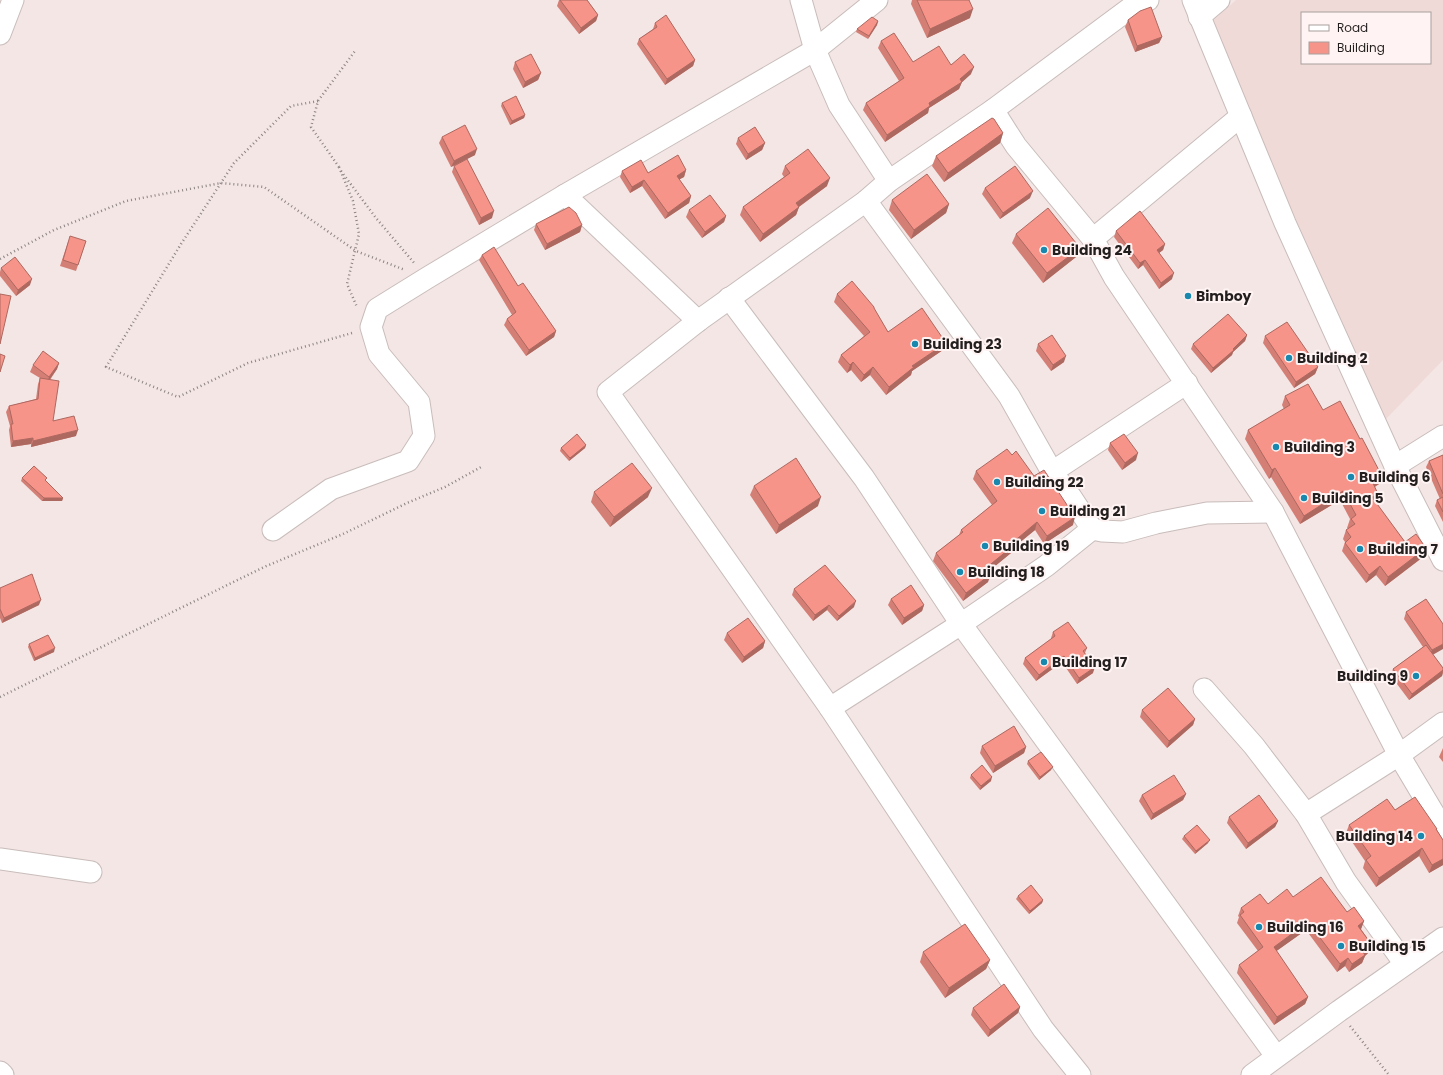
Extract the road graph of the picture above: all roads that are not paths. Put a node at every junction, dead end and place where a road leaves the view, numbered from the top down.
1 (13, 0) edge
2 (801, 0) edge
3 (877, 0) edge
4 (1148, 0) edge
5 (1219, 0) edge
6 (1196, 9) edge
7 (0, 34) edge
8 (815, 50) junction
9 (992, 110) junction
10 (1241, 116) junction
11 (889, 182) junction
12 (565, 195) junction
13 (866, 201) junction
14 (1092, 239) junction
15 (729, 298) junction
16 (698, 321) junction
17 (1187, 384) junction
18 (1443, 436) edge
19 (1395, 466) junction
20 (1052, 472) junction
21 (1273, 512) junction
22 (1092, 529) junction
23 (273, 530) dead end
24 (1443, 560) edge
25 (961, 624) junction
26 (1204, 689) dead end
27 (830, 708) junction
28 (1443, 723) edge
29 (1399, 755) junction
30 (1306, 814) junction
31 (1443, 829) edge
32 (0, 859) edge
33 (91, 872) dead end
34 (1443, 938) edge
35 (1405, 964) junction
36 (1276, 1056) junction
37 (0, 1072) edge
38 (3, 1075) edge
39 (1080, 1075) edge
40 (1252, 1075) edge

1 - 7 street
2 - 8 street
3 - 8 street
4 - 9 street
5 - 6 street
6 - 10 street
8 - 11 street
8 - 12 street
9 - 11 street
9 - 14 street
10 - 14 street
10 - 19 street
11 - 13 street
12 - 16 street
12 - 23 street
13 - 15 street
13 - 20 street
14 - 17 street
15 - 16 street
15 - 25 street
16 - 27 street
17 - 20 street
17 - 21 street
18 - 19 street
19 - 24 street
20 - 22 street
21 - 22 street
21 - 29 street
22 - 25 street
25 - 27 street
25 - 36 street
26 - 30 street
27 - 39 street
28 - 29 street
29 - 30 street
29 - 31 street
30 - 35 street
32 - 33 street
34 - 35 street
35 - 36 street
36 - 40 street
37 - 38 street

